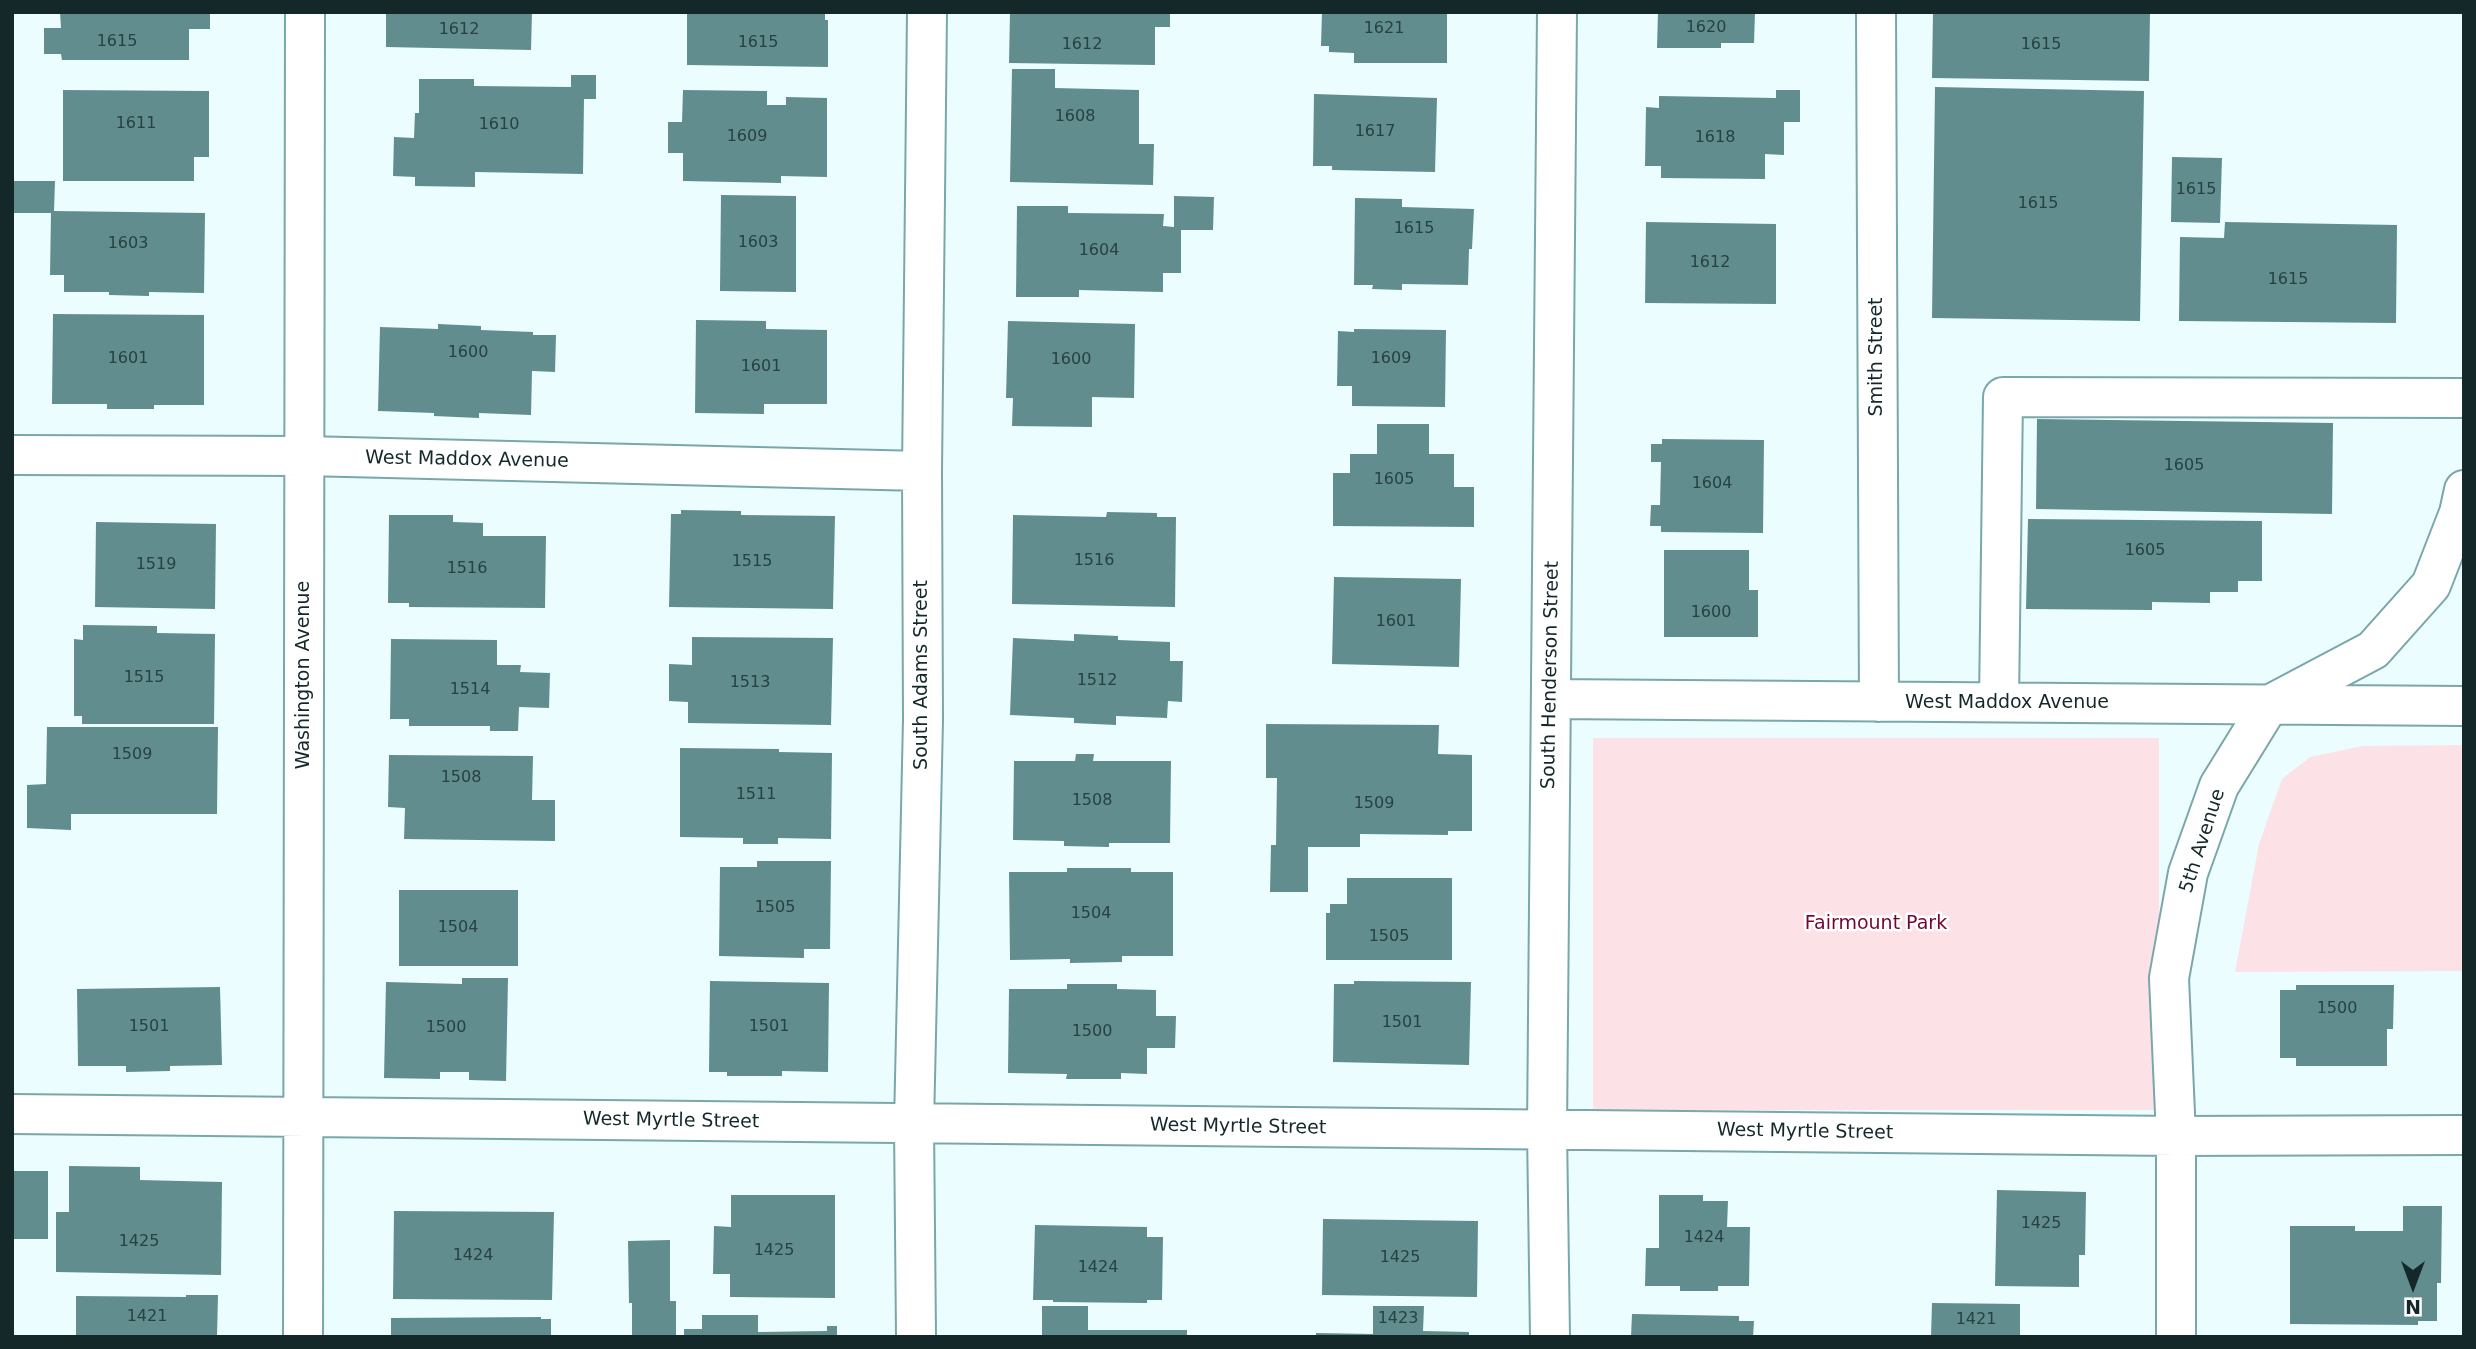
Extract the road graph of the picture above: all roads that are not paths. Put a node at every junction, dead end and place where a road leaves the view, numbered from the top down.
1 (305, 12) edge
2 (927, 12) edge
3 (1558, 12) edge
4 (1876, 12) edge
5 (2464, 398) edge
6 (12, 455) edge
7 (305, 456) junction
8 (922, 471) junction
9 (2464, 490) edge
10 (1551, 699) junction
11 (1879, 702) junction
12 (1999, 702) junction
13 (2269, 705) junction
14 (2464, 706) edge
15 (12, 1114) edge
16 (303, 1117) junction
17 (914, 1124) junction
18 (1547, 1130) junction
19 (2464, 1135) edge
20 (2176, 1136) junction
21 (303, 1337) edge
22 (916, 1337) edge
23 (1550, 1337) edge
24 (2176, 1337) edge

1 - 7 street, Washington Avenue
2 - 8 street, South Adams Street
3 - 10 street, South Henderson Street
4 - 11 street, Smith Street
5 - 12 street
6 - 7 street, West Maddox Avenue
7 - 8 street, West Maddox Avenue
7 - 16 street, Washington Avenue
8 - 17 street, South Adams Street
9 - 13 street
10 - 11 street, West Maddox Avenue
10 - 18 street, South Henderson Street
11 - 12 street, West Maddox Avenue
12 - 13 street, West Maddox Avenue
13 - 14 street, West Maddox Avenue
13 - 20 street, 5th Avenue
15 - 16 street, West Myrtle Street
16 - 17 street, West Myrtle Street
16 - 21 street, Washington Avenue
17 - 18 street, West Myrtle Street
17 - 22 street, South Adams Street
18 - 20 street, West Myrtle Street
18 - 23 street, South Henderson Street
19 - 20 street, West Myrtle Street
20 - 24 street, 5th Avenue

